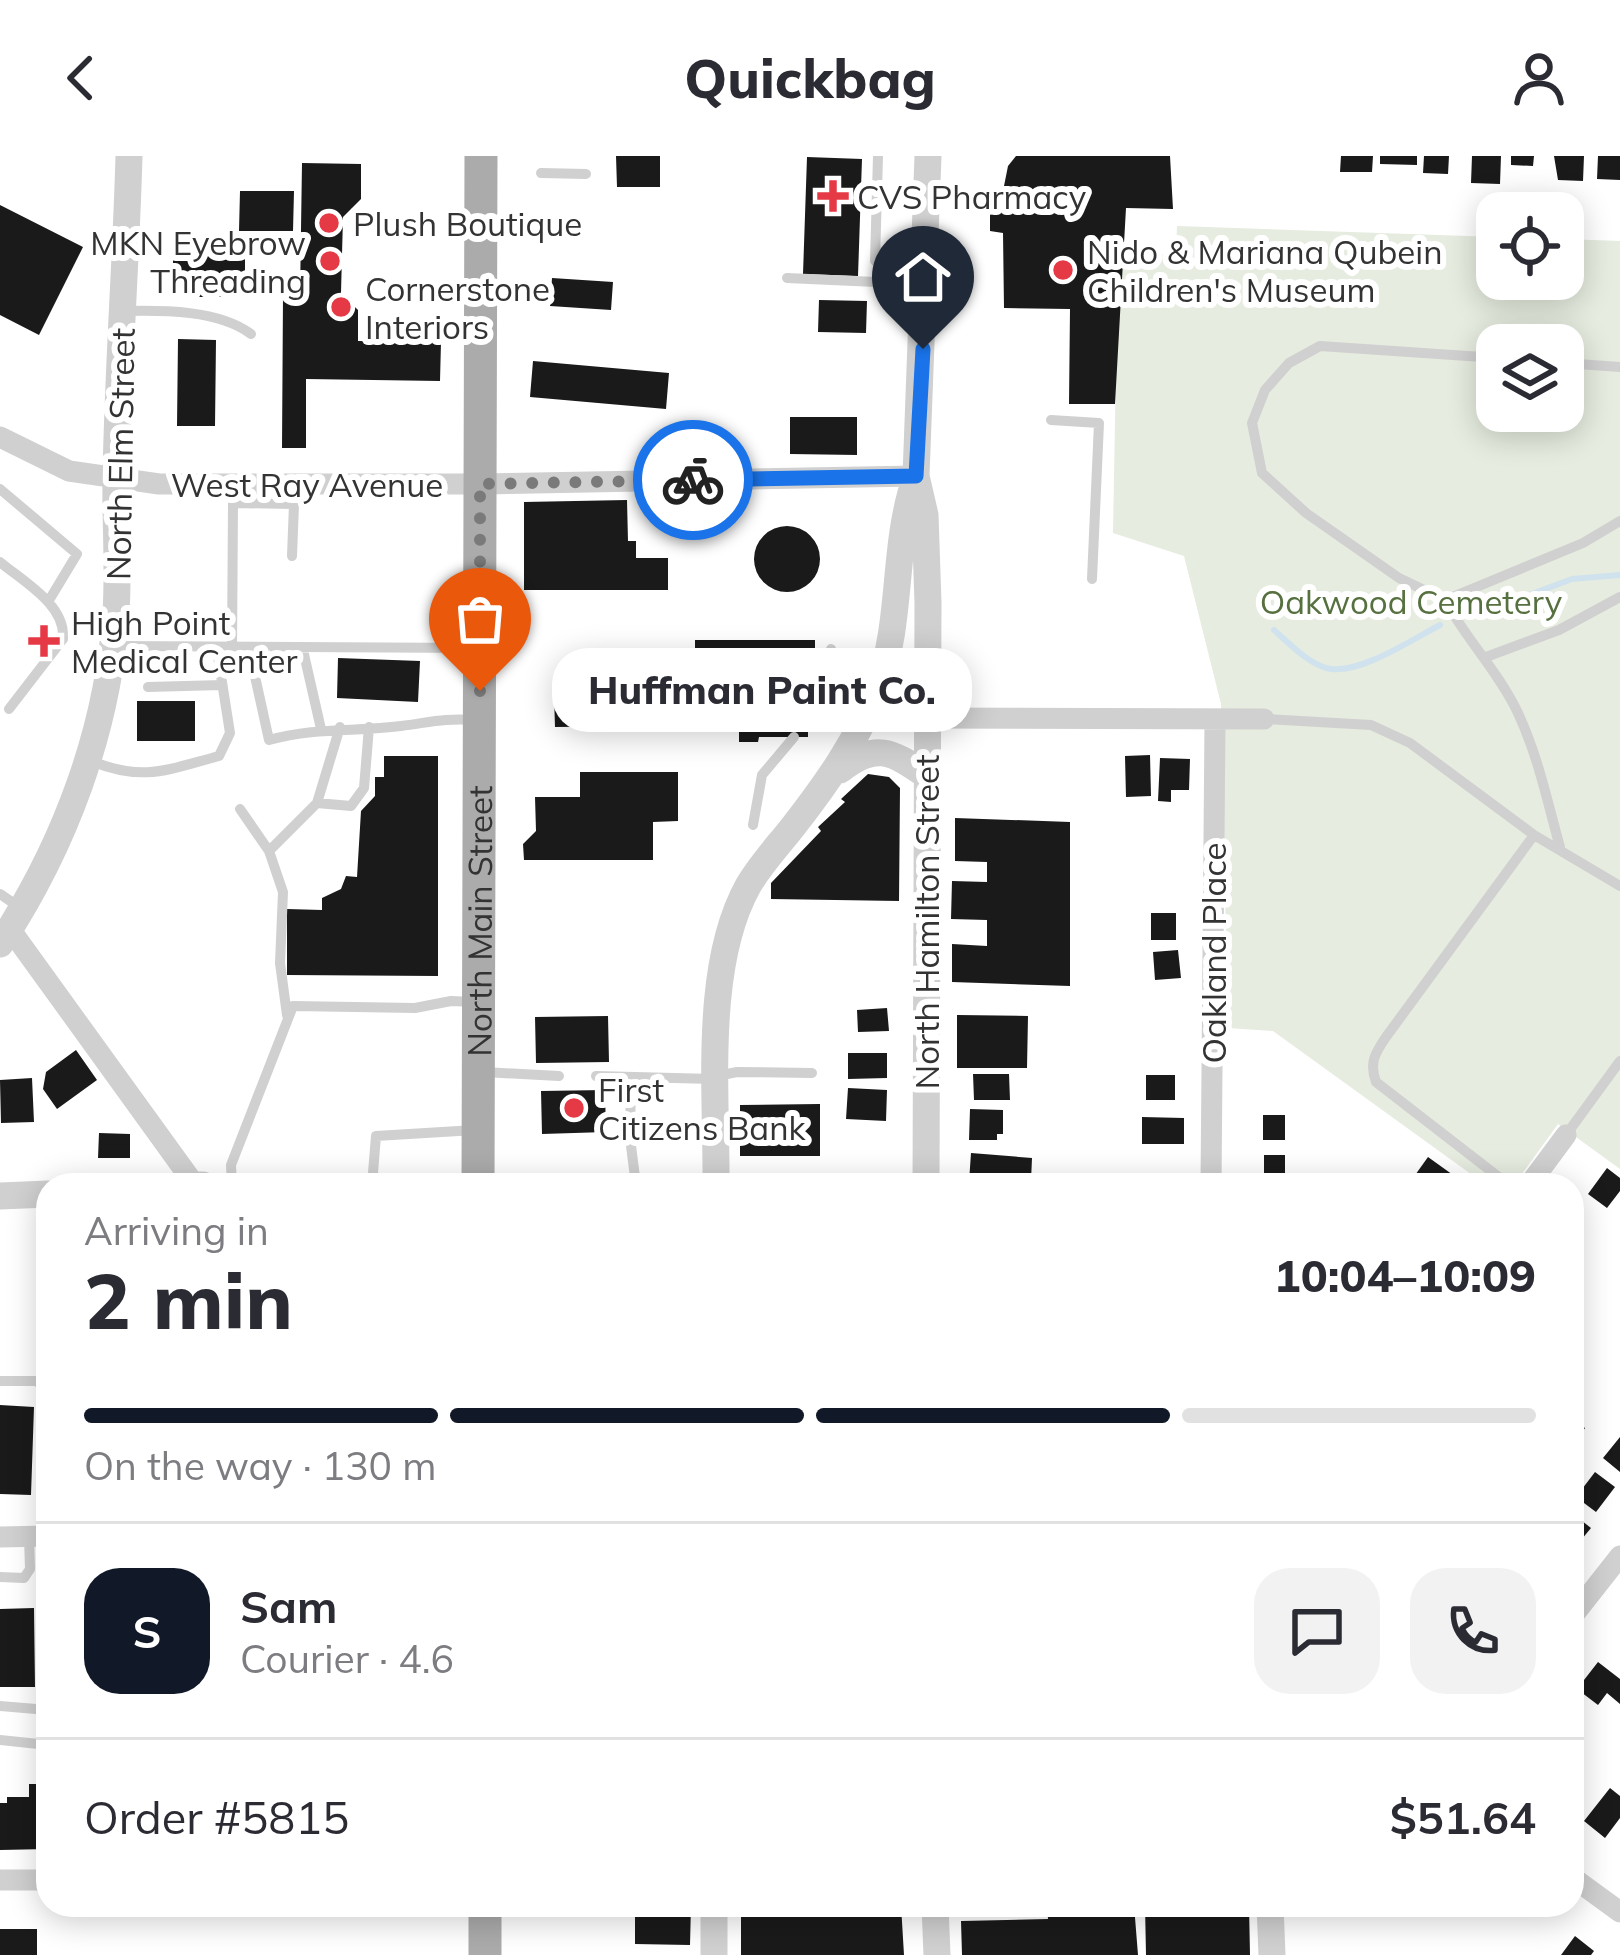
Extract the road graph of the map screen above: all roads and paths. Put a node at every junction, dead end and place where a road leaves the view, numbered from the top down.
1 (129, 156) edge
2 (481, 156) edge
3 (878, 156) edge
4 (928, 156) edge
5 (541, 172) dead end
6 (586, 174) dead end
7 (925, 268) junction
8 (787, 278) dead end
9 (876, 282) dead end
10 (123, 311) junction
11 (251, 334) dead end
12 (1476, 357) edge
13 (1584, 364) edge
14 (1620, 367) edge
15 (1051, 420) dead end
16 (0, 436) edge
17 (916, 476) junction
18 (116, 478) junction
19 (480, 484) junction
20 (0, 489) edge
21 (232, 494) junction
22 (1620, 521) edge
23 (292, 556) dead end
24 (0, 562) edge
25 (1093, 579) dead end
26 (1620, 597) edge
27 (1445, 600) junction
28 (48, 602) junction
29 (112, 646) junction
30 (480, 648) junction
31 (831, 649) dead end
32 (217, 650) junction
33 (232, 650) junction
34 (249, 650) junction
35 (303, 650) junction
36 (1486, 656) junction
37 (222, 685) junction
38 (148, 687) dead end
39 (830, 698) junction
40 (9, 709) dead end
41 (868, 710) junction
42 (927, 718) junction
43 (1264, 719) joint
44 (479, 720) junction
45 (808, 722) dead end
46 (1215, 722) junction
47 (369, 727) junction
48 (340, 728) junction
49 (321, 729) junction
50 (794, 737) dead end
51 (88, 760) junction
52 (926, 776) junction
53 (822, 785) junction
54 (316, 803) junction
55 (240, 809) dead end
56 (753, 825) dead end
57 (1534, 836) junction
58 (1560, 847) junction
59 (269, 851) junction
60 (1620, 886) edge
61 (8, 919) edge
62 (478, 1002) junction
63 (287, 1015) junction
64 (1620, 1061) edge
65 (478, 1072) junction
66 (812, 1073) dead end
67 (559, 1076) dead end
68 (596, 1076) dead end
69 (631, 1078) junction
70 (717, 1078) junction
71 (478, 1130) junction
72 (1566, 1135) joint
73 (188, 1173) edge
74 (231, 1173) edge
75 (373, 1173) edge
76 (478, 1173) edge
77 (634, 1173) edge
78 (716, 1173) edge
79 (926, 1173) edge
80 (1211, 1173) edge
81 (1494, 1173) edge
82 (1538, 1173) edge
83 (36, 1194) edge
84 (0, 1196) edge
85 (0, 1381) edge
86 (36, 1381) edge
87 (36, 1536) edge
88 (0, 1537) edge
89 (36, 1547) edge
90 (1620, 1556) edge
91 (0, 1577) edge
92 (1584, 1602) edge
93 (0, 1706) edge
94 (36, 1709) edge
95 (0, 1740) edge
96 (36, 1744) edge
97 (0, 1880) edge
98 (36, 1880) edge
99 (1584, 1886) edge
100 (1620, 1912) edge
101 (485, 1917) edge
102 (714, 1917) edge
103 (935, 1917) edge
104 (1270, 1917) edge
105 (485, 1955) edge
106 (714, 1955) edge
107 (937, 1955) edge
108 (1272, 1955) edge

1 - 10 street, North Elm Street
2 - 19 main road, North Main Street
3 - 7 lane
4 - 7 street, North Hamilton Street
5 - 6 lane
7 - 17 street, North Hamilton Street
8 - 9 lane
10 - 11 lane
10 - 18 street, North Elm Street
12 - 27 lane
13 - 14 lane
15 - 25 lane
16 - 18 street, West Ray Avenue
17 - 19 street, West Ray Avenue
17 - 41 street
17 - 42 street, North Hamilton Street
18 - 21 street, West Ray Avenue
18 - 29 street, North Elm Street
19 - 21 street, West Ray Avenue
19 - 30 main road, North Main Street
20 - 28 lane
21 - 23 lane
21 - 33 lane
22 - 27 lane
24 - 28 lane
26 - 36 lane
27 - 36 lane
28 - 40 lane
29 - 32 lane
29 - 51 street, North Elm Street
30 - 35 lane
30 - 44 main road, North Main Street
31 - 39 lane
32 - 33 lane
32 - 37 lane
33 - 34 lane
34 - 35 lane
34 - 49 lane
35 - 49 lane
36 - 58 lane
37 - 38 lane
37 - 51 lane
39 - 41 lane
39 - 45 lane
41 - 53 street
42 - 46 street
42 - 52 street, North Hamilton Street
43 - 46 street
43 - 57 lane
44 - 47 lane
44 - 62 main road, North Main Street
46 - 80 street, Oakland Place
47 - 48 lane
47 - 54 lane
48 - 49 lane
48 - 54 lane
50 - 56 lane
51 - 61 street, North Elm Street
52 - 53 street
52 - 79 street, North Hamilton Street
53 - 70 street
54 - 59 lane
55 - 59 lane
57 - 58 lane
57 - 81 lane
58 - 60 lane
59 - 63 lane
61 - 73 street
62 - 63 lane
62 - 65 main road, North Main Street
63 - 74 lane
64 - 72 lane
65 - 67 lane
65 - 71 main road, North Main Street
66 - 70 lane
68 - 69 lane
69 - 70 lane
69 - 77 lane
70 - 78 street
71 - 75 lane
71 - 76 main road, North Main Street
72 - 82 street
83 - 84 street
85 - 86 lane
87 - 88 street
89 - 91 lane
90 - 92 street
93 - 94 lane
95 - 96 lane
97 - 98 street
99 - 100 street
101 - 105 main road
102 - 106 street
103 - 107 street
104 - 108 street

